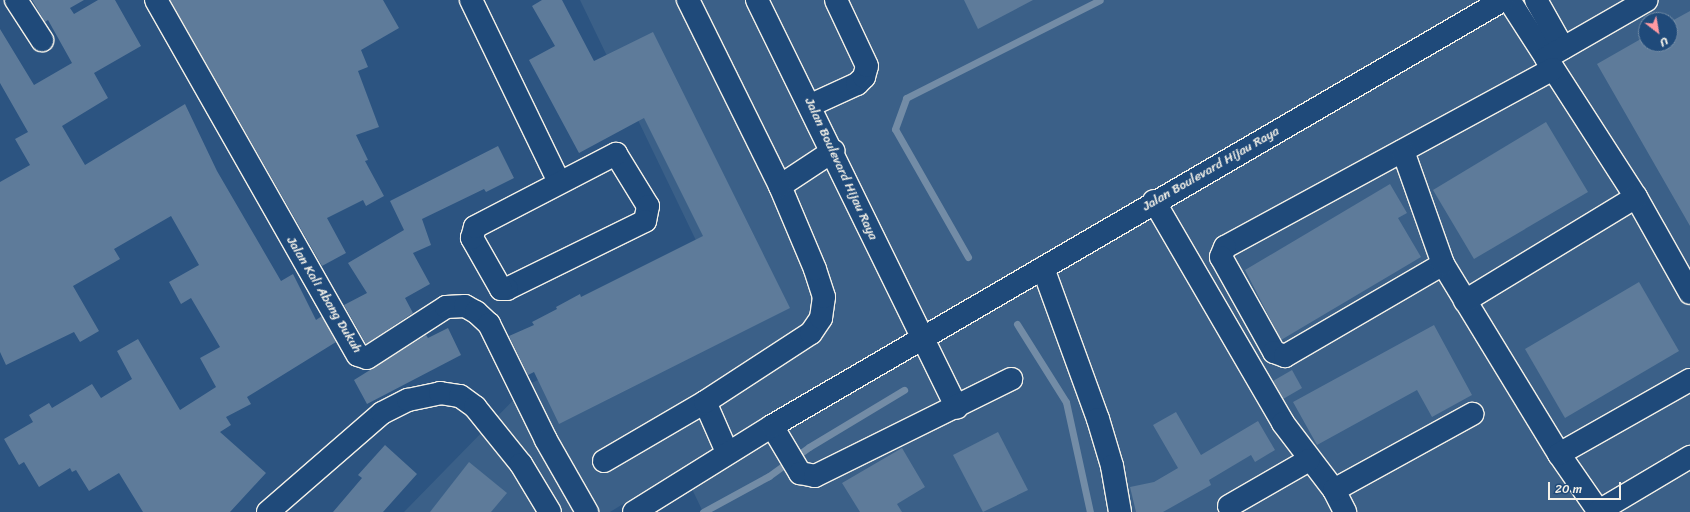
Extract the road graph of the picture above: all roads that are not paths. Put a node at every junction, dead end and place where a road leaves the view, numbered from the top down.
1 (16, 0) edge
2 (156, 0) edge
3 (471, 0) edge
4 (688, 0) edge
5 (757, 0) edge
6 (836, 0) edge
7 (1503, 0) edge
8 (1648, 0) edge
9 (1514, 9) edge
10 (1542, 11) edge
11 (42, 40) dead end
12 (1554, 58) junction
13 (811, 105) junction
14 (834, 150) junction
15 (1403, 151) junction
16 (559, 182) junction
17 (780, 186) junction
18 (1636, 197) junction
19 (1154, 201) junction
20 (1443, 264) junction
21 (1036, 272) junction
22 (1690, 293) edge
23 (1465, 301) junction
24 (920, 339) junction
25 (1011, 379) dead end
26 (1690, 380) edge
27 (705, 402) junction
28 (957, 408) junction
29 (1472, 414) dead end
30 (772, 426) junction
31 (727, 452) junction
32 (1559, 454) junction
33 (1690, 457) edge
34 (1310, 460) junction
35 (604, 461) dead end
36 (1334, 490) junction
37 (1229, 506) dead end
38 (543, 509) edge
39 (1599, 511) edge
40 (268, 512) edge
41 (587, 512) edge
42 (634, 512) edge
43 (1120, 512) edge
44 (1345, 512) edge

1 - 11 street
2 - 41 street, Jalan Kali Abang Dukuh
3 - 16 street
4 - 17 street
5 - 13 street, Jalan Boulevard Hijau Raya
6 - 13 street
7 - 19 street, Jalan Boulevard Hijau Raya
8 - 12 street
9 - 12 street
10 - 12 street
12 - 15 street
12 - 18 street
13 - 14 street, Jalan Boulevard Hijau Raya
14 - 17 street
14 - 24 street, Jalan Boulevard Hijau Raya
15 - 20 street
15 - 20 street
16 - 16 street
17 - 27 street
18 - 22 street
18 - 23 street
19 - 21 street, Jalan Boulevard Hijau Raya
19 - 34 street
20 - 23 street
21 - 24 street, Jalan Boulevard Hijau Raya
21 - 43 street
23 - 32 street
24 - 28 street
24 - 30 street, Jalan Boulevard Hijau Raya
25 - 28 street
26 - 32 street
27 - 31 street
27 - 35 street
28 - 30 street
29 - 36 street
30 - 31 street, Jalan Boulevard Hijau Raya
31 - 42 street, Jalan Boulevard Hijau Raya
32 - 39 street
33 - 39 street
34 - 36 street
34 - 37 street
36 - 44 street
38 - 40 street

